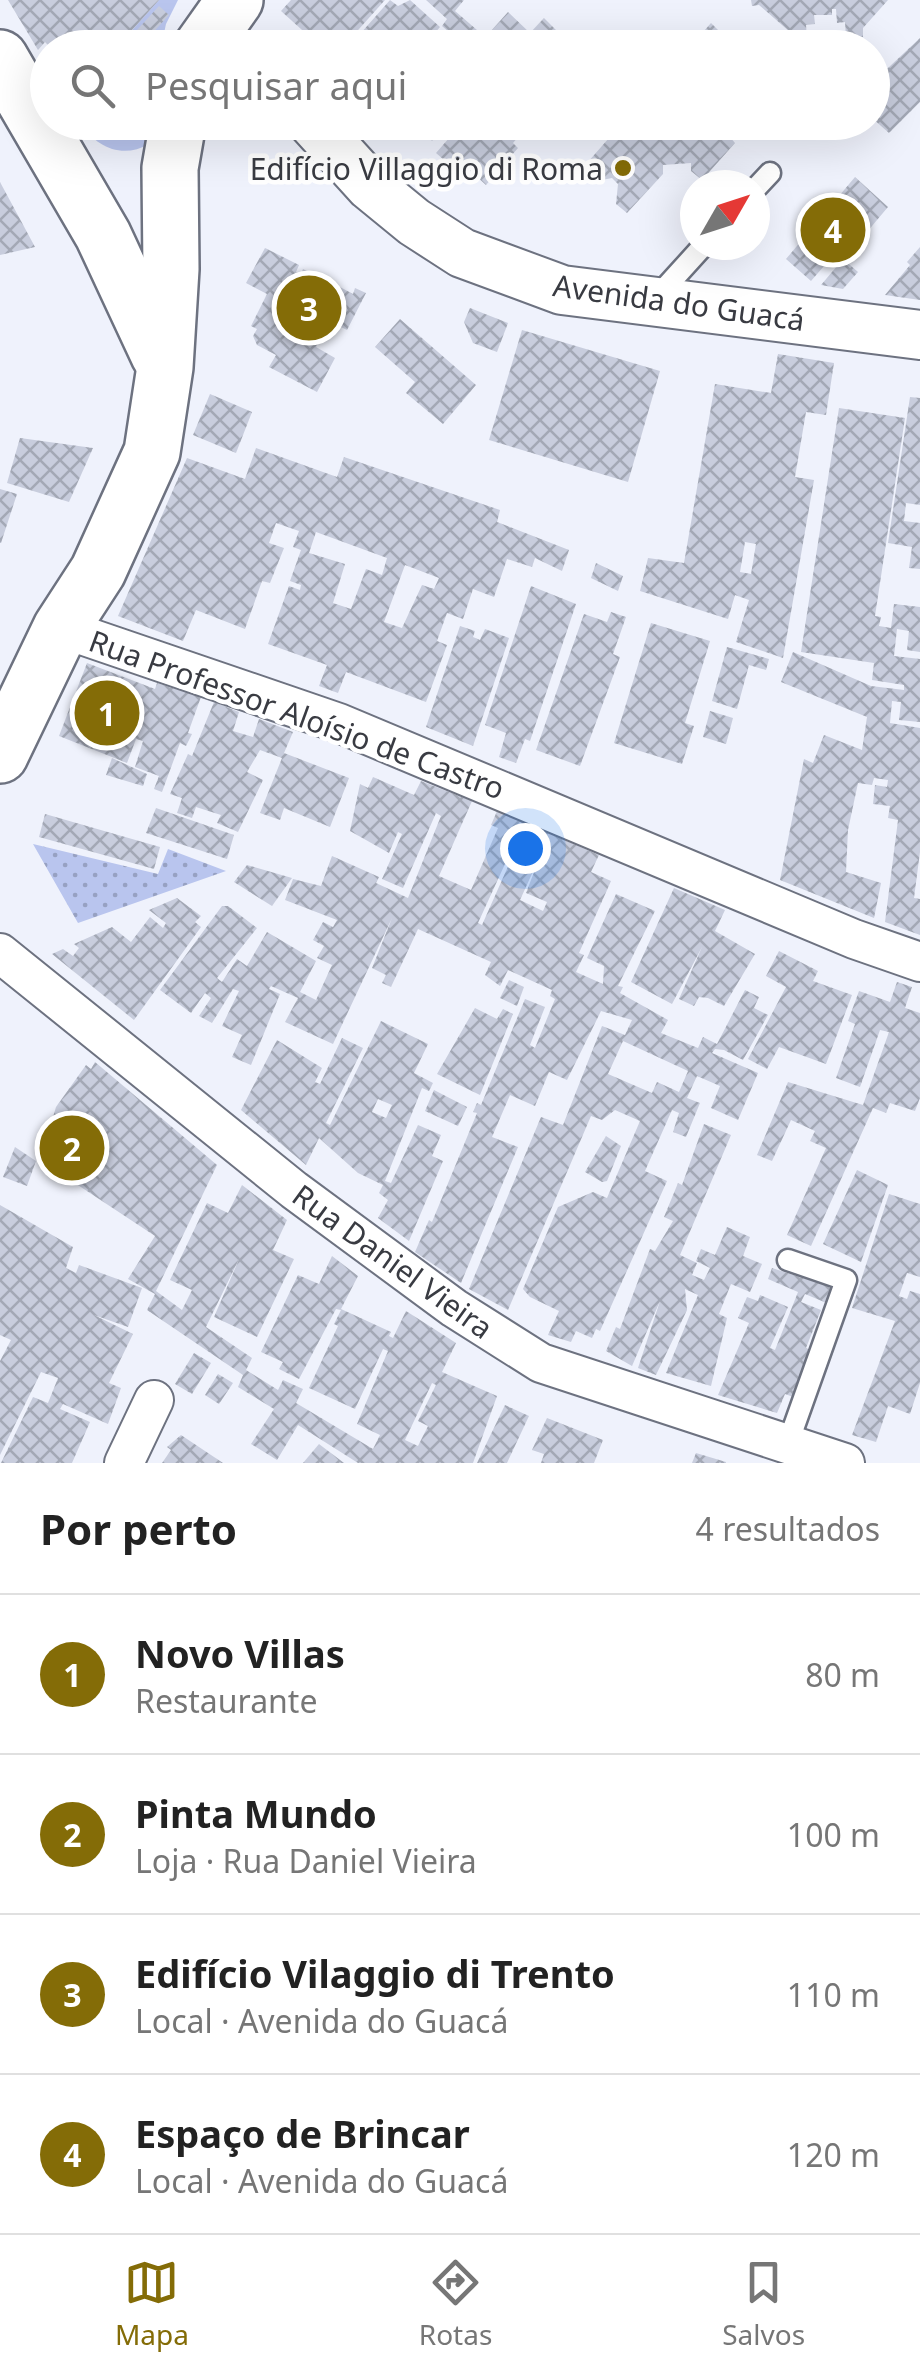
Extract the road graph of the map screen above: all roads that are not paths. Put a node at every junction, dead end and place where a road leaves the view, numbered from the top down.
1 (0, 58) edge
2 (30, 110) edge
3 (48, 140) edge
4 (176, 140) edge
5 (328, 140) edge
6 (169, 187) junction
7 (85, 204) junction
8 (690, 260) edge
9 (654, 300) junction
10 (920, 335) edge
11 (164, 367) junction
12 (61, 628) junction
13 (0, 754) edge
14 (0, 953) edge
15 (920, 962) edge
16 (788, 1260) dead end
17 (154, 1400) dead end
18 (787, 1446) junction
19 (124, 1463) edge
20 (845, 1463) edge

1 - 2 main road
3 - 7 main road
4 - 6 main road
5 - 9 street, Avenida do Guacá
6 - 7 main road
6 - 11 main road
7 - 11 main road
8 - 9 lane
9 - 10 street, Avenida do Guacá
11 - 12 main road
12 - 13 main road
12 - 15 street, Rua Professor Aloísio de Castro
14 - 18 street, Rua Daniel Vieira
16 - 18 lane
17 - 19 street
18 - 20 street, Rua Daniel Vieira

